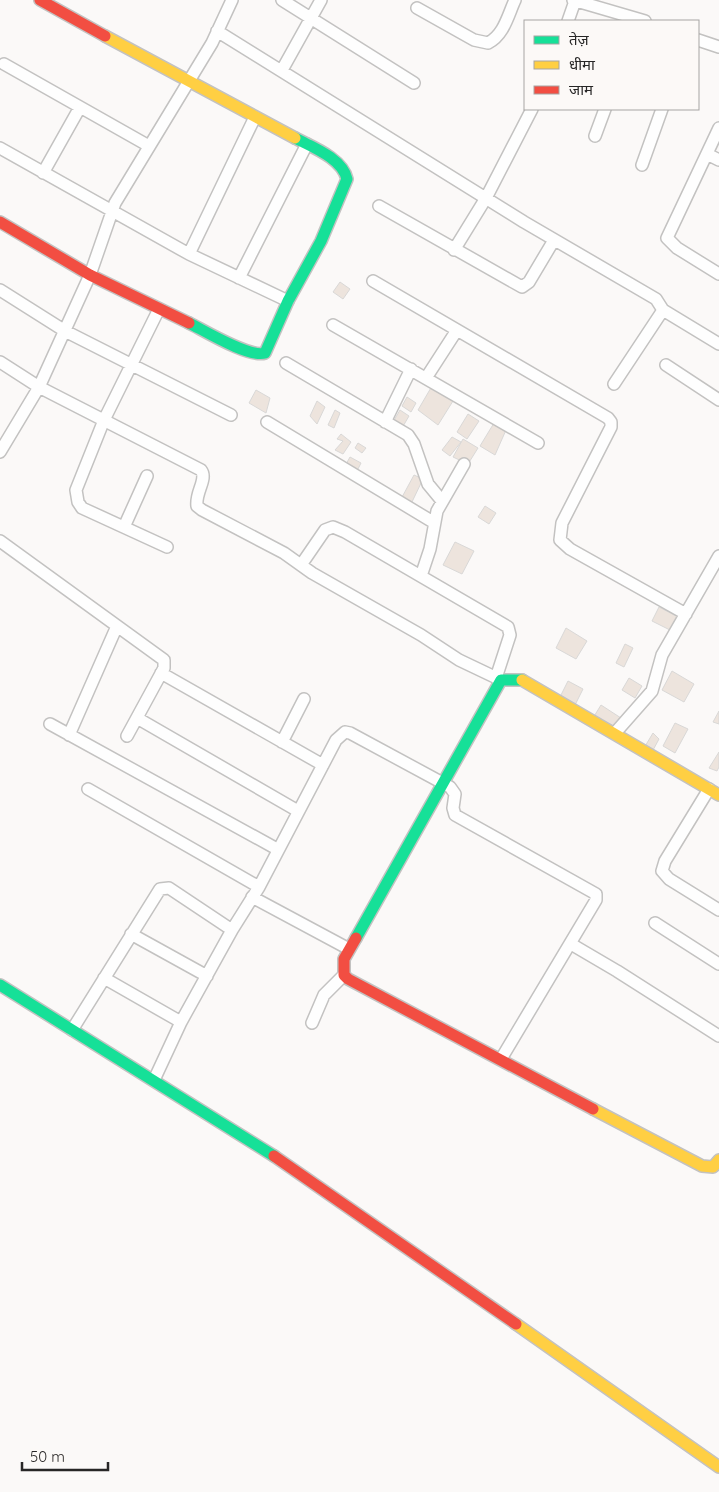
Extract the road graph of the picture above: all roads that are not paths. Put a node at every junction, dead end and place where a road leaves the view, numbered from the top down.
1 (40, 0) edge
2 (232, 0) edge
3 (282, 0) edge
4 (320, 0) edge
5 (515, 0) edge
6 (574, 0) edge
7 (417, 8) dead end
8 (311, 17) junction
9 (568, 20) edge
10 (638, 20) edge
11 (217, 31) junction
12 (699, 40) edge
13 (719, 47) edge
14 (4, 64) dead end
15 (282, 70) junction
16 (188, 83) junction
17 (414, 84) dead end
18 (79, 109) junction
19 (531, 110) edge
20 (605, 110) edge
21 (662, 110) edge
22 (255, 118) junction
23 (719, 128) edge
24 (595, 136) dead end
25 (307, 144) junction
26 (149, 146) junction
27 (0, 148) edge
28 (707, 154) junction
29 (719, 160) edge
30 (642, 165) dead end
31 (43, 173) junction
32 (486, 198) junction
33 (379, 206) dead end
34 (112, 212) junction
35 (0, 222) edge
36 (554, 240) junction
37 (454, 250) junction
38 (189, 254) junction
39 (719, 274) edge
40 (90, 275) junction
41 (239, 278) junction
42 (372, 281) dead end
43 (0, 290) edge
44 (288, 301) junction
45 (159, 309) junction
46 (663, 310) junction
47 (334, 325) dead end
48 (457, 330) junction
49 (65, 331) junction
50 (719, 344) edge
51 (0, 362) edge
52 (286, 363) dead end
53 (132, 365) junction
54 (666, 365) dead end
55 (412, 369) junction
56 (426, 378) junction
57 (614, 384) dead end
58 (39, 387) junction
59 (718, 399) edge
60 (231, 414) dead end
61 (104, 420) junction
62 (266, 422) dead end
63 (385, 422) junction
64 (538, 443) dead end
65 (0, 452) edge
66 (464, 464) dead end
67 (147, 476) dead end
68 (442, 501) junction
69 (433, 522) junction
70 (124, 527) junction
71 (0, 541) edge
72 (167, 547) dead end
73 (719, 556) edge
74 (301, 565) junction
75 (420, 576) junction
76 (686, 614) junction
77 (117, 626) junction
78 (161, 673) junction
79 (499, 679) junction
80 (304, 699) dead end
81 (137, 718) junction
82 (50, 724) dead end
83 (615, 733) junction
84 (69, 735) junction
85 (127, 736) dead end
86 (282, 742) junction
87 (323, 765) junction
88 (442, 783) junction
89 (88, 789) dead end
90 (714, 792) edge
91 (298, 811) junction
92 (277, 849) junction
93 (256, 892) junction
94 (719, 910) edge
95 (655, 922) dead end
96 (232, 930) junction
97 (131, 934) junction
98 (571, 944) junction
99 (349, 949) junction
100 (719, 964) edge
101 (344, 975) junction
102 (207, 976) junction
103 (104, 978) junction
104 (0, 985) edge
105 (181, 1022) junction
106 (312, 1023) dead end
107 (72, 1030) junction
108 (719, 1036) edge
109 (501, 1059) junction
110 (154, 1080) junction
111 (719, 1160) edge
112 (719, 1467) edge

1 - 16 street
2 - 11 street
3 - 8 street
4 - 8 street
5 - 7 street
6 - 9 street
6 - 10 street
8 - 15 street
8 - 17 street
11 - 15 street
11 - 16 street
12 - 13 street
14 - 18 street
15 - 32 street
16 - 22 street
16 - 26 street
18 - 26 street
18 - 31 street
19 - 32 street
20 - 24 street
21 - 30 street
22 - 25 street
22 - 38 street
23 - 28 street
25 - 41 street
25 - 44 street
26 - 34 street
27 - 31 street
28 - 29 street
28 - 39 street
31 - 34 street
32 - 36 street
32 - 37 street
33 - 37 street
34 - 38 street
34 - 40 street
35 - 40 street
36 - 37 street
36 - 46 street
38 - 41 street
40 - 45 street
40 - 49 street
41 - 44 street
42 - 48 street
43 - 49 street
44 - 45 street
45 - 53 street
46 - 50 street
46 - 57 street
47 - 55 street
48 - 56 street
48 - 76 street
49 - 53 street
49 - 58 street
51 - 58 street
52 - 63 street
53 - 60 street
53 - 61 street
54 - 59 street
55 - 56 street
55 - 63 street
56 - 64 street
58 - 61 street
58 - 65 street
61 - 70 street
61 - 74 street
62 - 69 street
63 - 68 street
66 - 68 street
67 - 70 street
68 - 69 street
69 - 75 street
70 - 72 street
71 - 77 street
73 - 76 street
74 - 75 street
74 - 79 street
75 - 79 street
76 - 83 street
77 - 78 street
77 - 84 street
78 - 81 street
78 - 86 street
79 - 83 street
79 - 88 street
80 - 86 street
81 - 85 street
81 - 91 street
82 - 84 street
83 - 90 street
84 - 92 street
86 - 87 street
87 - 88 street
87 - 91 street
88 - 98 street
88 - 99 street
89 - 93 street
90 - 94 street
91 - 92 street
92 - 93 street
93 - 96 street
93 - 99 street
95 - 100 street
96 - 97 street
96 - 102 street
97 - 102 street
97 - 103 street
98 - 108 street
98 - 109 street
99 - 101 street
101 - 106 street
101 - 109 street
102 - 105 street
103 - 105 street
103 - 107 street
104 - 107 street
105 - 110 street
107 - 110 street
109 - 111 street
110 - 112 street

